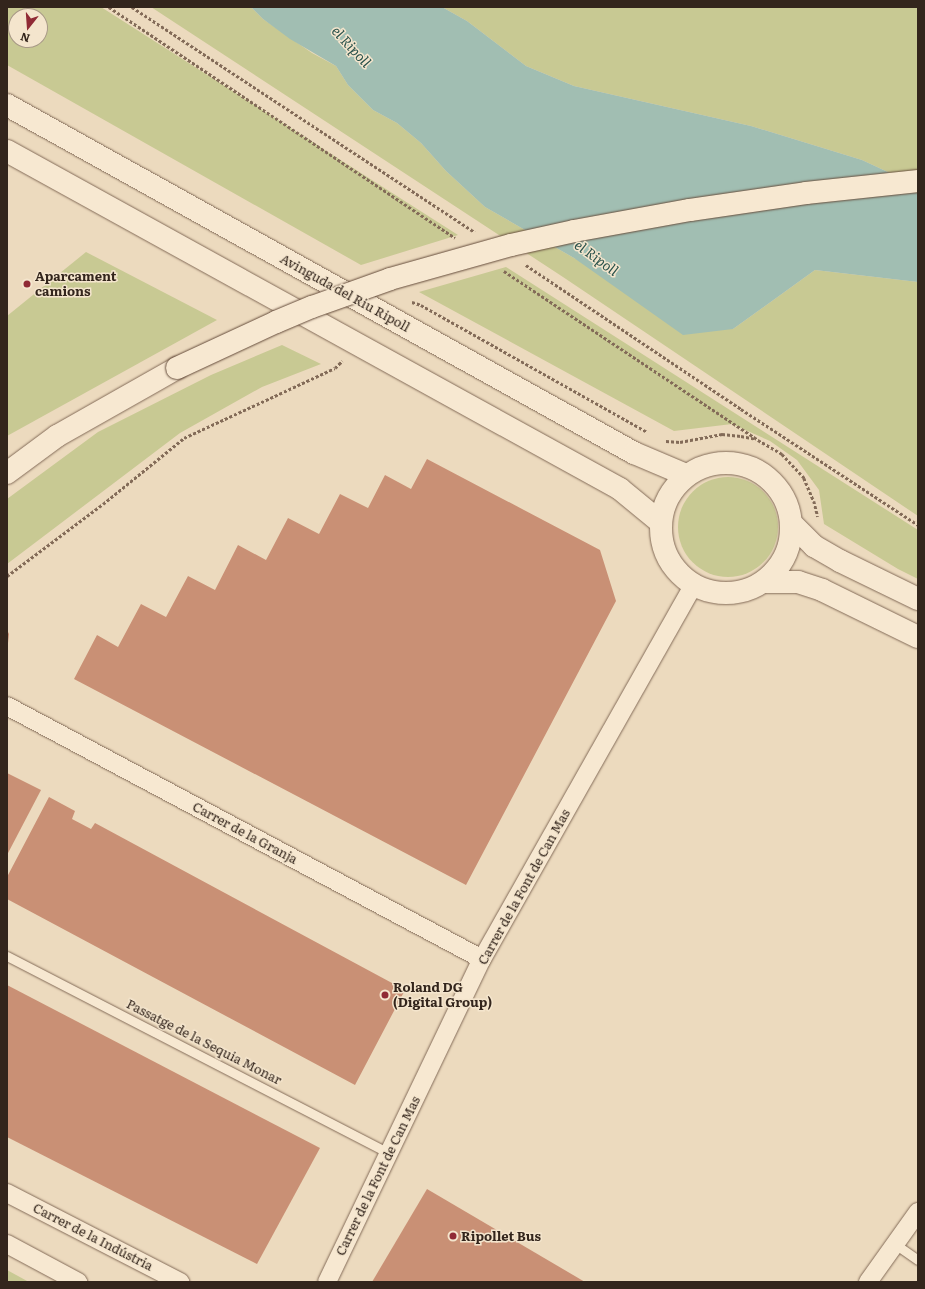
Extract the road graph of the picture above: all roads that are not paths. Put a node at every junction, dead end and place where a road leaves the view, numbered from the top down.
1 (7, 105) edge
2 (7, 151) edge
3 (918, 181) edge
4 (7, 473) edge
5 (686, 475) junction
6 (660, 522) junction
7 (791, 523) junction
8 (764, 582) junction
9 (694, 586) junction
10 (918, 599) edge
11 (918, 637) edge
12 (7, 706) edge
13 (7, 956) edge
14 (482, 959) junction
15 (389, 1153) junction
16 (7, 1193) edge
17 (918, 1212) edge
18 (7, 1244) edge
19 (895, 1244) junction
20 (918, 1260) edge
21 (78, 1282) edge
22 (180, 1282) edge
23 (327, 1282) edge
24 (868, 1282) edge

1 - 5 street, Avinguda del Riu Ripoll
2 - 6 street
3 - 4 street, bridge
5 - 6 street
5 - 7 street
6 - 9 street
7 - 8 street
7 - 10 street
8 - 9 street
8 - 11 street
9 - 14 street, Carrer de la Font de Can Mas
12 - 14 street, Carrer de la Granja
13 - 15 lane, Passatge de la Sequia Monar
14 - 15 street, Carrer de la Font de Can Mas
15 - 23 street, Carrer de la Font de Can Mas
16 - 22 street, Carrer de la Indústria
17 - 19 street
18 - 21 street
19 - 20 lane
19 - 24 street

